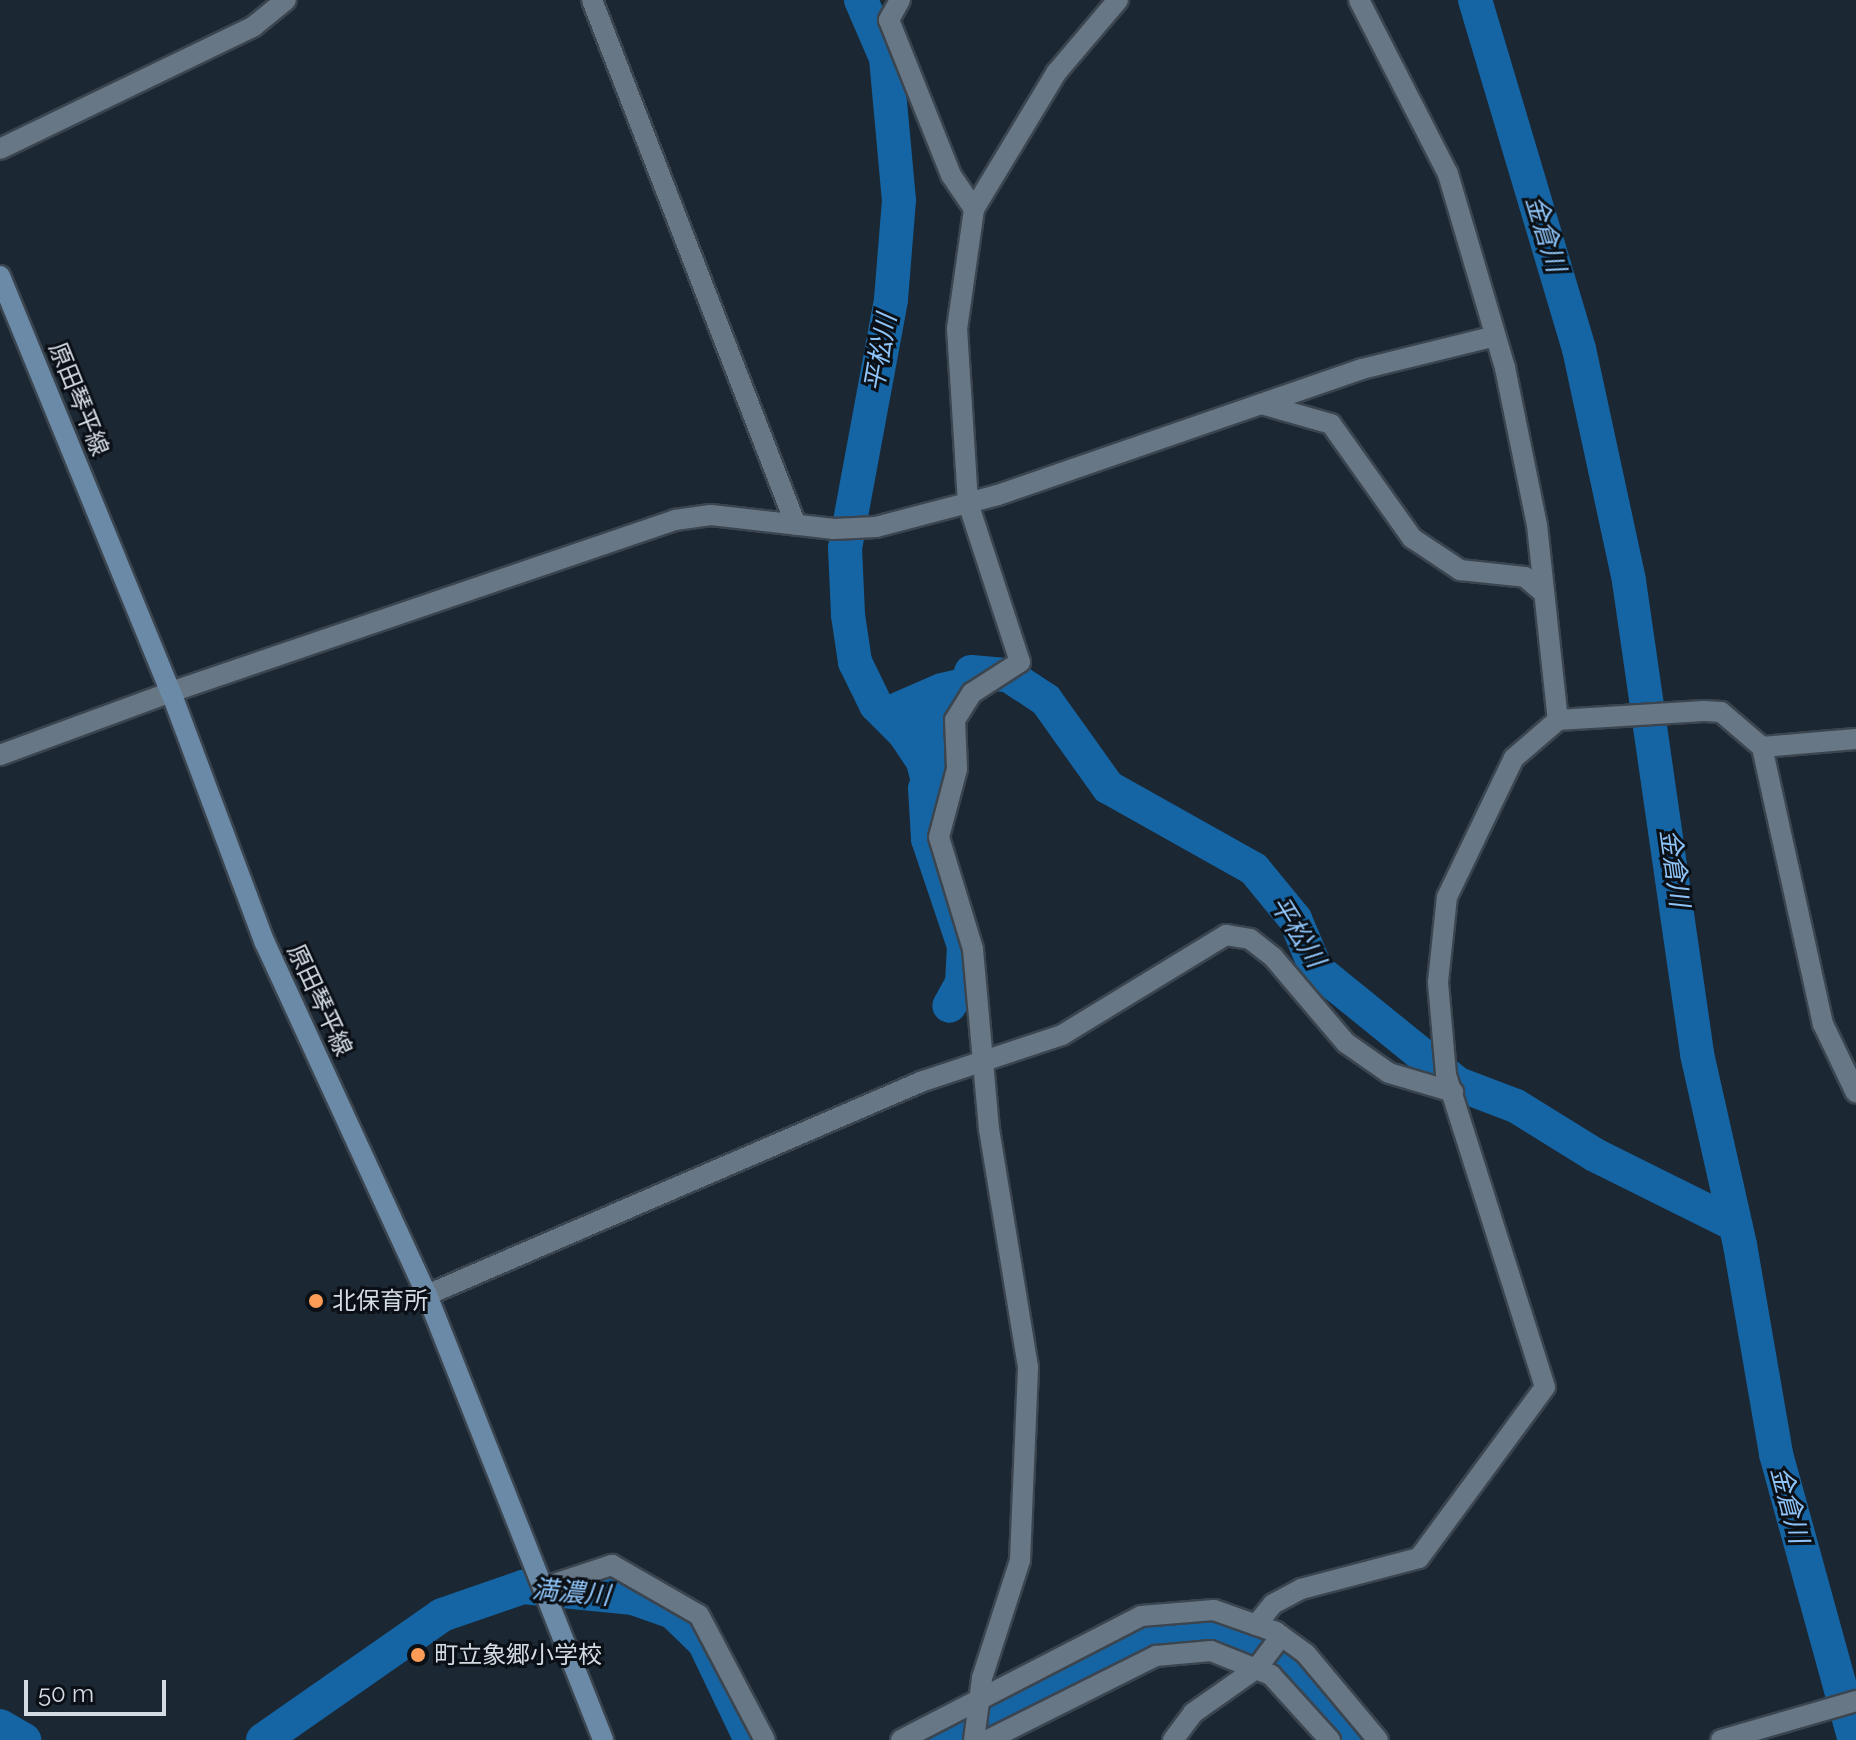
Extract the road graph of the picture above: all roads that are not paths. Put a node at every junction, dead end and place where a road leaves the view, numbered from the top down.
1 (286, 0) edge
2 (592, 0) edge
3 (900, 0) edge
4 (1118, 0) edge
5 (1359, 0) edge
6 (0, 149) edge
7 (974, 209) junction
8 (0, 276) edge
9 (1495, 336) junction
10 (1256, 404) junction
11 (968, 503) junction
12 (796, 525) junction
13 (1543, 592) junction
14 (171, 692) junction
15 (1558, 720) junction
16 (1856, 739) edge
17 (1762, 747) junction
18 (0, 755) edge
19 (981, 1066) junction
20 (1453, 1092) junction
21 (1856, 1093) edge
22 (427, 1295) junction
23 (545, 1587) junction
24 (1256, 1625) junction
25 (1280, 1636) junction
26 (1260, 1665) junction
27 (1856, 1701) edge
28 (976, 1703) junction
29 (603, 1740) edge
30 (765, 1740) edge
31 (901, 1740) edge
32 (974, 1740) edge
33 (988, 1740) edge
34 (1173, 1740) edge
35 (1330, 1740) edge
36 (1378, 1740) edge
37 (1721, 1740) edge

1 - 6 street
2 - 12 street
3 - 7 street
4 - 7 street
5 - 9 street
7 - 11 street
8 - 14 main road, 原田琴平線
9 - 10 street
9 - 13 street
10 - 11 street
10 - 13 street
11 - 12 street
11 - 19 street
12 - 14 street
13 - 15 street
14 - 18 street
14 - 22 main road, 原田琴平線
15 - 17 street
15 - 20 street
16 - 17 street
17 - 21 street
19 - 20 street
19 - 22 street
19 - 28 street
20 - 24 street
22 - 23 main road, 原田琴平線
23 - 29 main road, 原田琴平線
23 - 30 street
24 - 25 street
24 - 28 street
25 - 26 street
25 - 36 street
26 - 33 street
26 - 34 street
26 - 35 street
27 - 37 street
28 - 31 street
28 - 32 street

